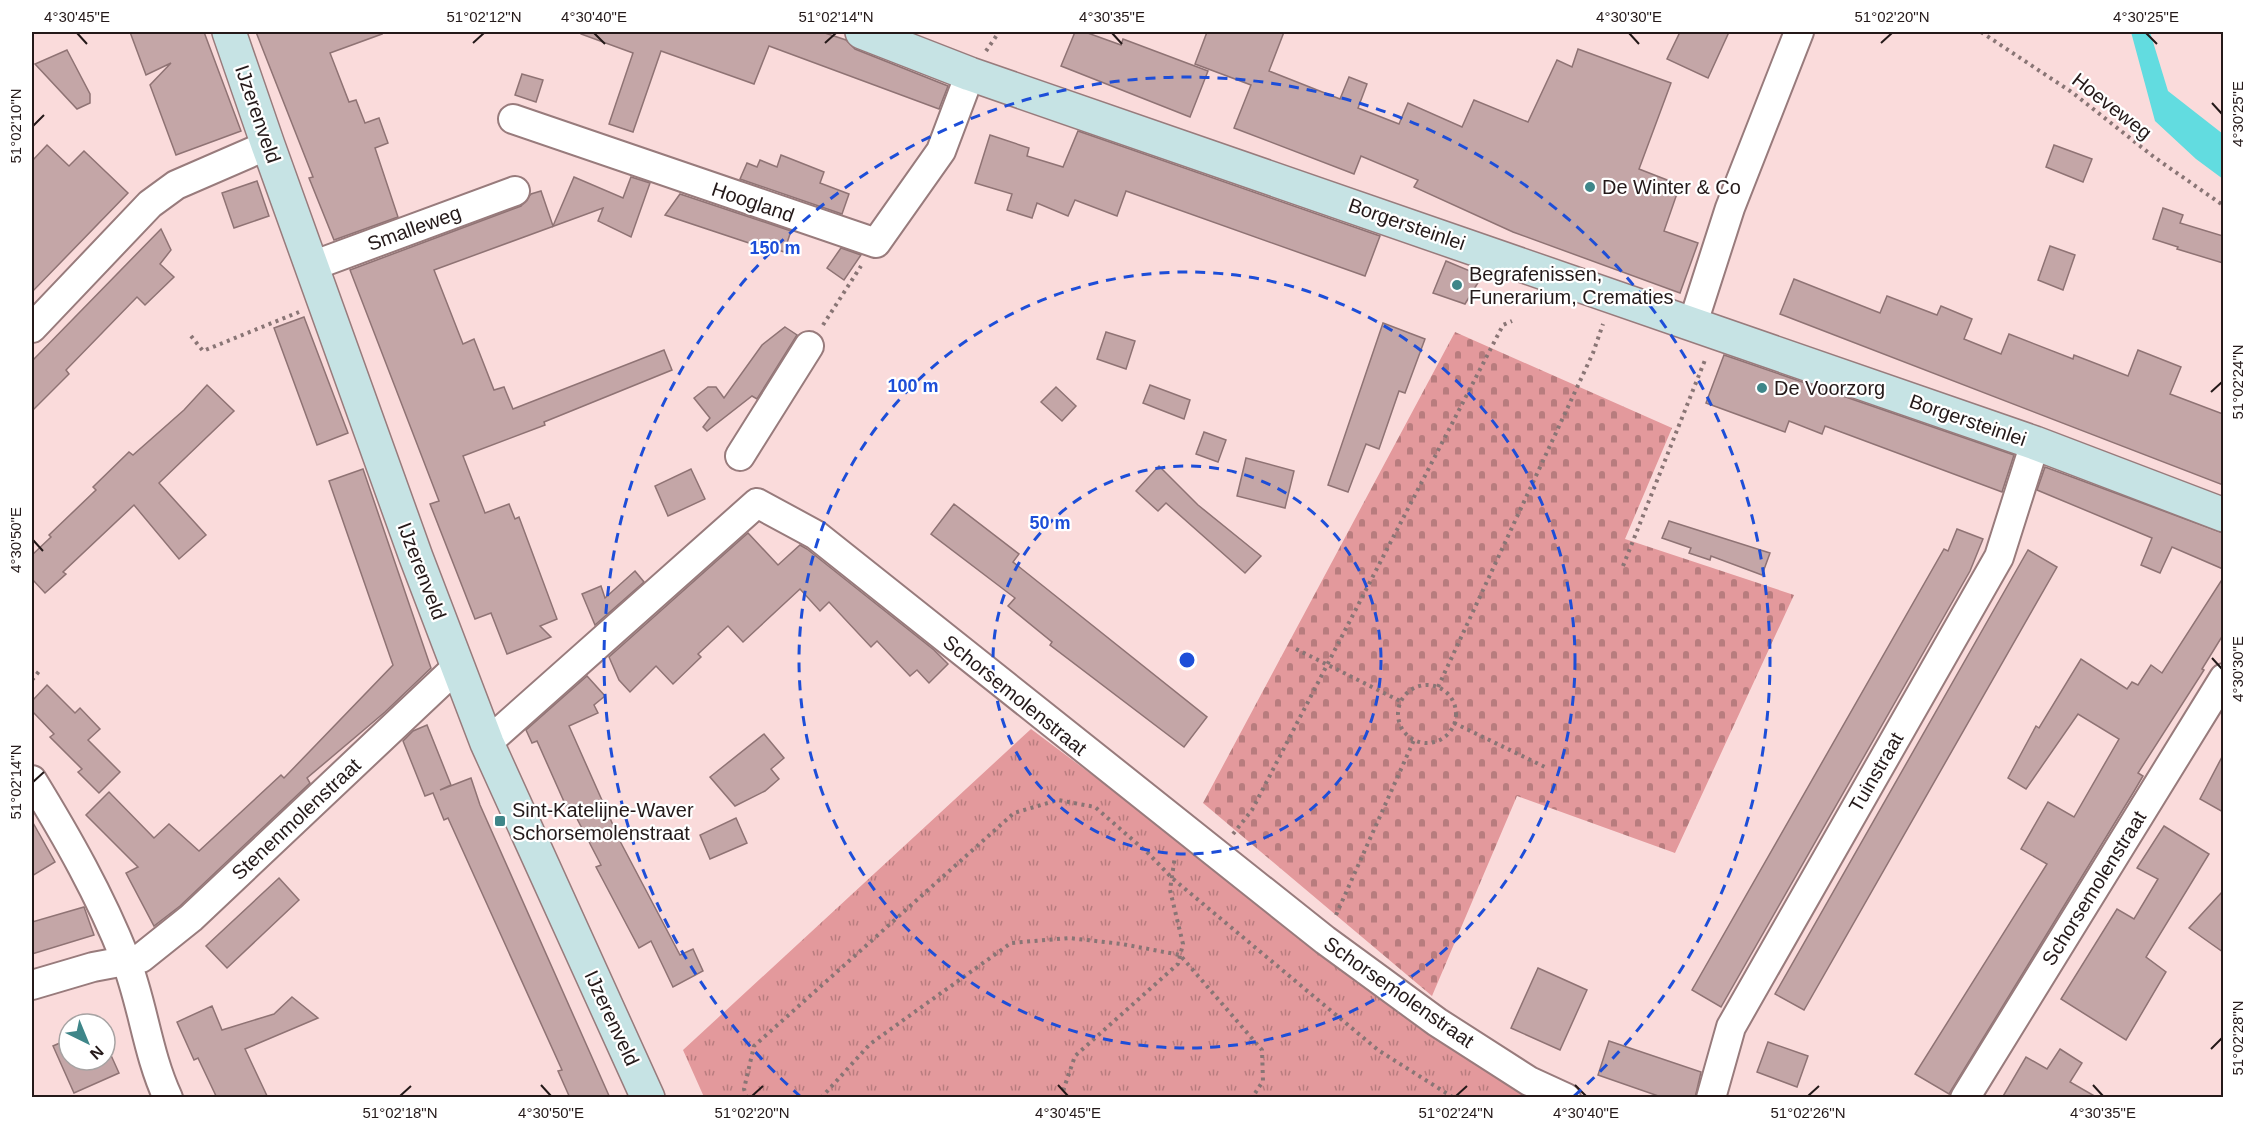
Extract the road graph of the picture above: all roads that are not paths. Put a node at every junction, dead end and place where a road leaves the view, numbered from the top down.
1 (229, 32) edge
2 (862, 32) edge
3 (1799, 32) edge
4 (970, 74) junction
5 (513, 119) dead end
6 (268, 146) junction
7 (515, 191) dead end
8 (312, 266) junction
9 (1705, 327) junction
10 (32, 328) edge
11 (809, 346) road end
12 (2035, 443) junction
13 (740, 456) dead end
14 (2223, 515) edge
15 (458, 666) junction
16 (2223, 678) edge
17 (487, 743) junction
18 (32, 780) edge
19 (126, 960) junction
20 (32, 985) edge
21 (168, 1098) edge
22 (648, 1098) edge
23 (1566, 1098) edge
24 (1711, 1098) edge
25 (1965, 1098) edge

1 - 6 street, IJzerenveld
2 - 4 street, Borgersteinlei
3 - 9 street
4 - 5 street, Hoogland
4 - 9 street, Borgersteinlei
6 - 8 street, IJzerenveld
6 - 10 street
7 - 8 street, Smalleweg
8 - 15 street, IJzerenveld
9 - 12 street, Borgersteinlei
11 - 13 street
12 - 14 street, Borgersteinlei
12 - 24 street, Tuinstraat
15 - 17 street, IJzerenveld
15 - 19 street, Stenenmolenstraat
16 - 25 street, Schorsemolenstraat
17 - 22 street, IJzerenveld
17 - 23 street, Schorsemolenstraat
18 - 19 street
19 - 20 street, Stenenmolenstraat
19 - 21 street

